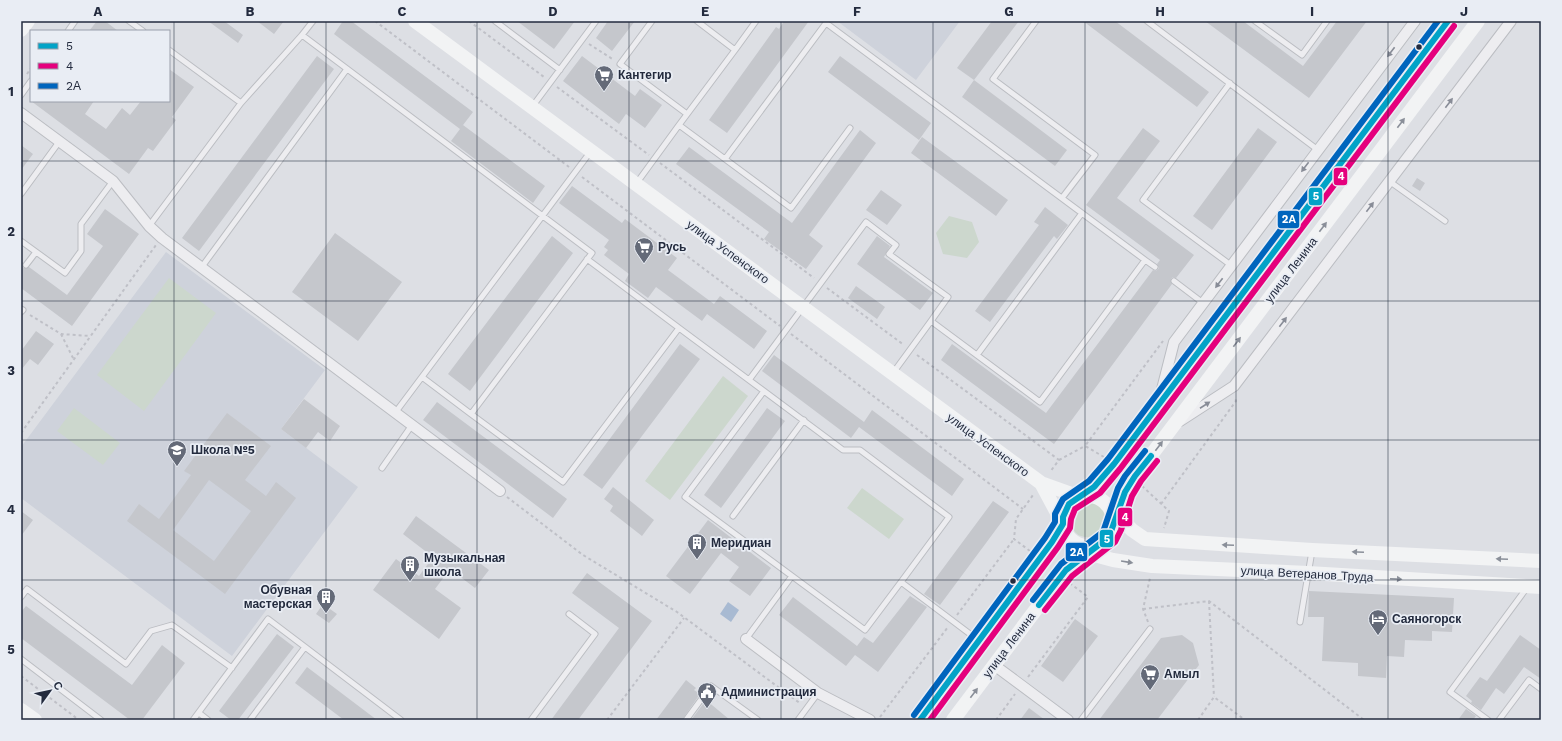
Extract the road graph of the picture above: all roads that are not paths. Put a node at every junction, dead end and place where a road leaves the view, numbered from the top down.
1 (28, 21) edge
2 (75, 21) edge
3 (129, 21) edge
4 (313, 21) edge
5 (414, 21) edge
6 (495, 21) edge
7 (596, 21) edge
8 (652, 21) edge
9 (697, 21) edge
10 (756, 21) edge
11 (1036, 21) edge
12 (1147, 21) edge
13 (1256, 21) edge
14 (1327, 21) edge
15 (1415, 21) edge
16 (1448, 21) edge
17 (1478, 21) edge
18 (1511, 21) edge
19 (21, 30) edge
20 (69, 30) edge
21 (142, 30) edge
22 (302, 35) junction
23 (735, 50) junction
24 (170, 51) edge
25 (347, 69) junction
26 (560, 70) junction
27 (30, 82) edge
28 (1230, 83) junction
29 (21, 94) edge
30 (241, 103) junction
31 (532, 108) junction
32 (21, 113) edge
33 (687, 114) junction
34 (679, 125) junction
35 (850, 128) dead end
36 (59, 142) junction
37 (1318, 150) junction
38 (591, 151) junction
39 (725, 159) junction
40 (113, 181) junction
41 (1390, 181) junction
42 (635, 184) junction
43 (21, 194) edge
44 (1062, 198) junction
45 (1082, 213) junction
46 (542, 216) junction
47 (1445, 221) dead end
48 (149, 226) junction
49 (21, 241) edge
50 (36, 252) junction
51 (587, 259) junction
52 (1145, 260) junction
53 (26, 265) dead end
54 (1232, 266) junction
55 (1155, 267) dead end
56 (201, 268) junction
57 (1174, 281) dead end
58 (1204, 303) junction
59 (802, 307) junction
60 (931, 321) junction
61 (679, 328) junction
62 (977, 355) junction
63 (892, 373) junction
64 (422, 377) junction
65 (749, 380) junction
66 (764, 390) junction
67 (1158, 406) junction
68 (395, 413) junction
69 (471, 414) junction
70 (804, 420) junction
71 (1175, 424) junction
72 (412, 426) junction
73 (382, 468) dead end
74 (1041, 484) junction
75 (500, 491) road end
76 (1080, 497) junction
77 (733, 516) dead end
78 (1115, 519) junction
79 (1063, 524) junction
80 (1104, 541) junction
81 (1077, 544) junction
82 (1312, 550) junction
83 (1090, 551) junction
84 (1541, 561) edge
85 (1308, 573) junction
86 (792, 576) junction
87 (901, 582) junction
88 (1534, 587) edge
89 (21, 597) edge
90 (569, 614) dead end
91 (1300, 622) dead end
92 (1150, 629) dead end
93 (746, 639) joint
94 (979, 641) junction
95 (305, 648) junction
96 (21, 659) edge
97 (994, 665) junction
98 (232, 668) junction
99 (1541, 689) edge
100 (818, 693) junction
101 (21, 710) edge
102 (199, 713) junction
103 (35, 720) edge
104 (101, 720) edge
105 (193, 720) edge
106 (208, 720) edge
107 (250, 720) edge
108 (401, 720) edge
109 (531, 720) edge
110 (686, 720) edge
111 (758, 720) edge
112 (798, 720) edge
113 (870, 720) edge
114 (920, 720) edge
115 (953, 720) edge
116 (1068, 720) edge
117 (1081, 720) edge
118 (1488, 720) edge
119 (1499, 720) edge

1 - 19 street
2 - 20 lane
3 - 21 lane
4 - 22 lane
5 - 31 street, улица Успенского
6 - 26 lane
7 - 26 lane
8 - 33 lane
9 - 23 lane
10 - 23 lane
11 - 44 lane
12 - 28 lane
13 - 14 lane
15 -> 37 street
16 - 67 street, улица Ленина
71 -> 17 street, улица Ленина
41 -> 18 street
22 - 25 lane
22 - 30 lane
23 - 33 lane
24 - 30 lane
25 - 46 lane
25 - 56 lane
26 - 31 lane
27 - 29 lane
28 - 37 lane
28 - 54 lane
30 - 48 lane
31 - 38 street, улица Успенского
32 - 36 street
33 - 34 lane
34 - 39 lane
34 - 42 lane
35 - 39 lane
36 - 40 street
36 - 43 lane
37 -> 54 street
38 - 42 street, улица Успенского
38 - 46 lane
39 - 44 lane
40 - 48 street
40 - 50 lane
41 - 47 lane
71 -> 41 street
42 - 59 street, улица Успенского
44 - 45 lane
45 - 52 lane
45 - 62 lane
46 - 51 lane
46 - 64 lane
48 - 56 street
49 - 50 lane
50 - 53 lane
51 - 61 lane
51 - 69 lane
52 - 55 lane
52 - 62 lane
54 -> 58 street
56 - 68 street
57 - 58 lane
58 - 67 street
59 - 60 lane
59 - 63 street, улица Успенского
59 - 65 lane
60 - 62 lane
60 - 63 lane
61 - 65 lane
61 - 69 lane
63 - 74 street, улица Успенского
64 - 68 lane
64 - 69 lane
65 - 66 lane
66 - 70 lane
66 - 86 lane
67 - 76 street, улица Ленина
68 - 72 street
70 - 77 lane
70 - 87 lane
78 -> 71 street, улица Ленина
72 - 73 lane
72 - 75 street
74 - 76 street
74 - 79 street
76 - 78 street, улица Ветеранов Труда
76 - 79 street
78 - 80 street
82 -> 78 street, улица Ветеранов Труда
79 - 81 street
79 - 94 street
80 - 81 street
80 - 83 street, улица Ленина
81 - 83 street, улица Ветеранов Труда
84 -> 82 street, улица Ветеранов Труда
82 - 85 lane
83 -> 85 street, улица Ветеранов Труда
83 - 97 street, улица Ленина
85 -> 88 street, улица Ветеранов Труда
85 - 91 lane
86 - 87 lane
86 - 93 lane
87 - 94 lane
88 - 118 lane
89 - 98 lane
90 - 109 lane
92 - 117 lane
93 - 100 street
94 - 114 street
95 - 98 lane
95 - 107 lane
95 - 108 lane
96 - 104 lane
115 -> 97 street, улица Ленина
97 - 116 street
98 - 102 lane
99 - 119 lane
100 - 112 lane
100 - 113 street
101 - 103 street
102 - 105 lane
102 - 106 lane
110 - 111 lane

